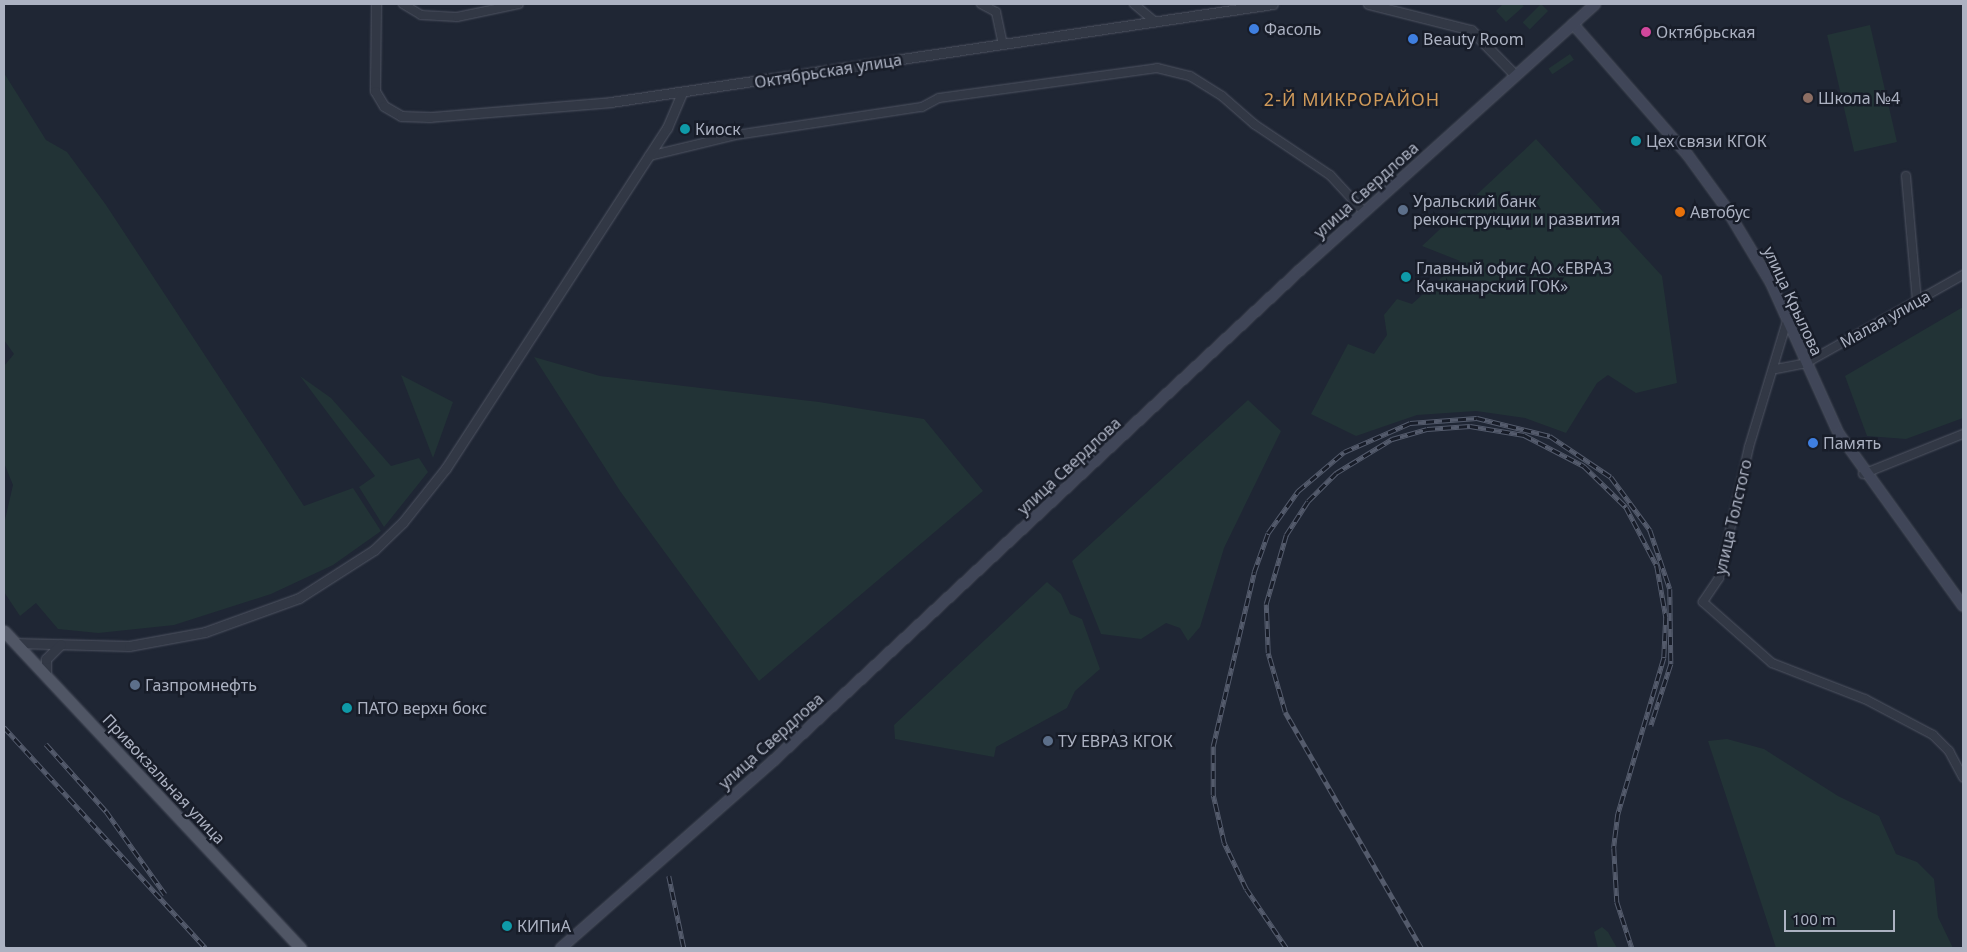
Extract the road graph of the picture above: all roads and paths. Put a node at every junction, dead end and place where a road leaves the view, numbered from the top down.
1 (376, 4) edge
2 (402, 4) edge
3 (519, 4) edge
4 (981, 4) edge
5 (1134, 4) edge
6 (1273, 4) edge
7 (1368, 4) edge
8 (1595, 4) edge
9 (1229, 7) edge
10 (1154, 22) junction
11 (1573, 24) junction
12 (1003, 44) junction
13 (1515, 75) junction
14 (682, 92) junction
15 (649, 156) junction
16 (1906, 176) dead end
17 (1364, 212) junction
18 (1963, 275) edge
19 (1917, 301) junction
20 (1787, 321) junction
21 (1806, 363) junction
22 (1776, 369) junction
23 (1962, 437) edge
24 (1863, 474) junction
25 (1963, 606) edge
26 (4, 631) edge
27 (15, 643) junction
28 (62, 644) junction
29 (46, 677) junction
30 (1963, 777) edge
31 (301, 948) edge
32 (561, 948) edge

1 - 14 street, Октябрьская улица
2 - 3 street
4 - 12 street
5 - 10 street
6 - 9 street, Октябрьская улица
7 - 13 street
8 - 11 main road, улица Свердлова
9 - 10 street, Октябрьская улица
10 - 12 street, Октябрьская улица
11 - 13 main road, улица Свердлова
11 - 20 main road, улица Крылова
12 - 14 street, Октябрьская улица
13 - 17 main road, улица Свердлова
14 - 15 street
15 - 17 street
15 - 28 street
16 - 19 street
17 - 32 main road, улица Свердлова
18 - 19 street, Малая улица
19 - 21 street, Малая улица
20 - 21 main road, улица Крылова
20 - 22 street, улица Толстого
21 - 22 street, Малая улица
21 - 24 main road, улица Крылова
22 - 30 street, улица Толстого
23 - 24 street
24 - 25 main road, улица Крылова
26 - 27 main road, Привокзальная улица
27 - 28 street
27 - 29 main road, Привокзальная улица
28 - 29 street
29 - 31 main road, Привокзальная улица

